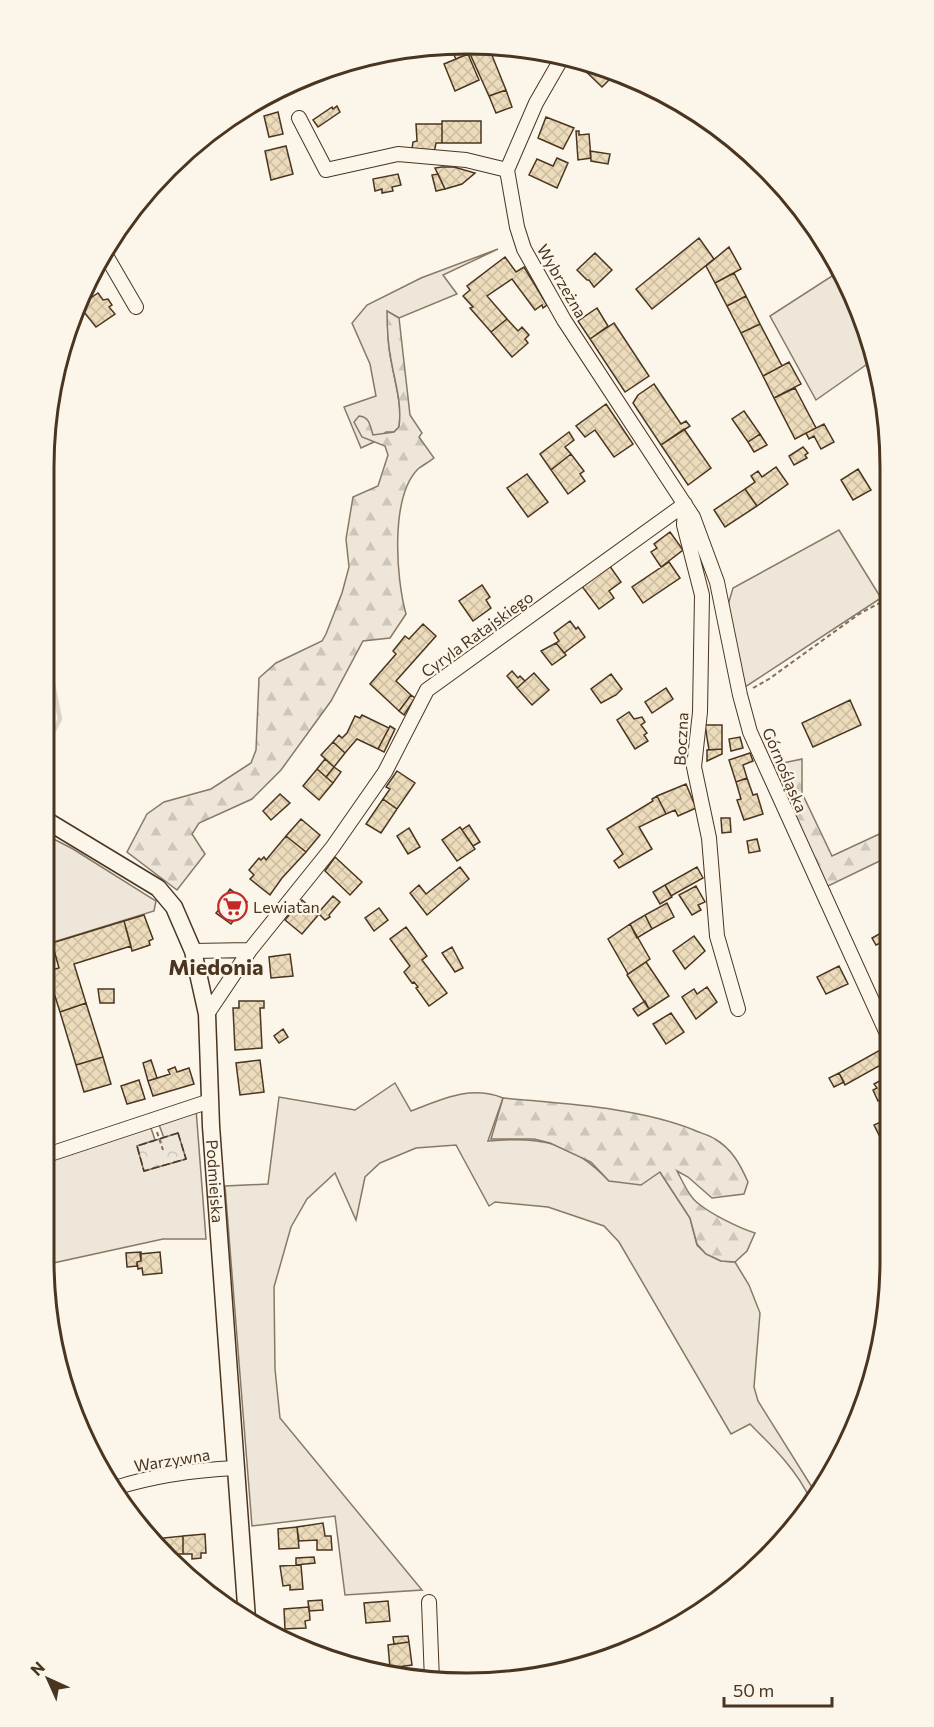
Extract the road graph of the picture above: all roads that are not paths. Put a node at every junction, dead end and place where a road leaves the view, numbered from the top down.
1 (558, 64) edge
2 (299, 118) dead end
3 (507, 170) junction
4 (109, 260) edge
5 (136, 307) dead end
6 (685, 504) junction
7 (54, 825) edge
8 (250, 950) junction
9 (193, 951) junction
10 (738, 1009) dead end
11 (207, 1014) junction
12 (880, 1018) edge
13 (210, 1101) junction
14 (54, 1153) edge
15 (236, 1468) junction
16 (122, 1486) edge
17 (429, 1602) dead end
18 (246, 1609) edge
19 (432, 1671) edge

1 - 3 street
2 - 3 street
3 - 6 street, Wybrzeżna
4 - 5 street
6 - 8 street, Cyryla Ratajskiego
6 - 10 street, Boczna
6 - 12 street, Górnośląska
7 - 9 street, Podmiejska
8 - 9 street
8 - 11 street, Cyryla Ratajskiego
9 - 11 street, Podmiejska
11 - 13 street, Podmiejska
13 - 14 street
13 - 15 street, Podmiejska
15 - 16 street, Warzywna
15 - 18 street, Podmiejska
17 - 19 street

